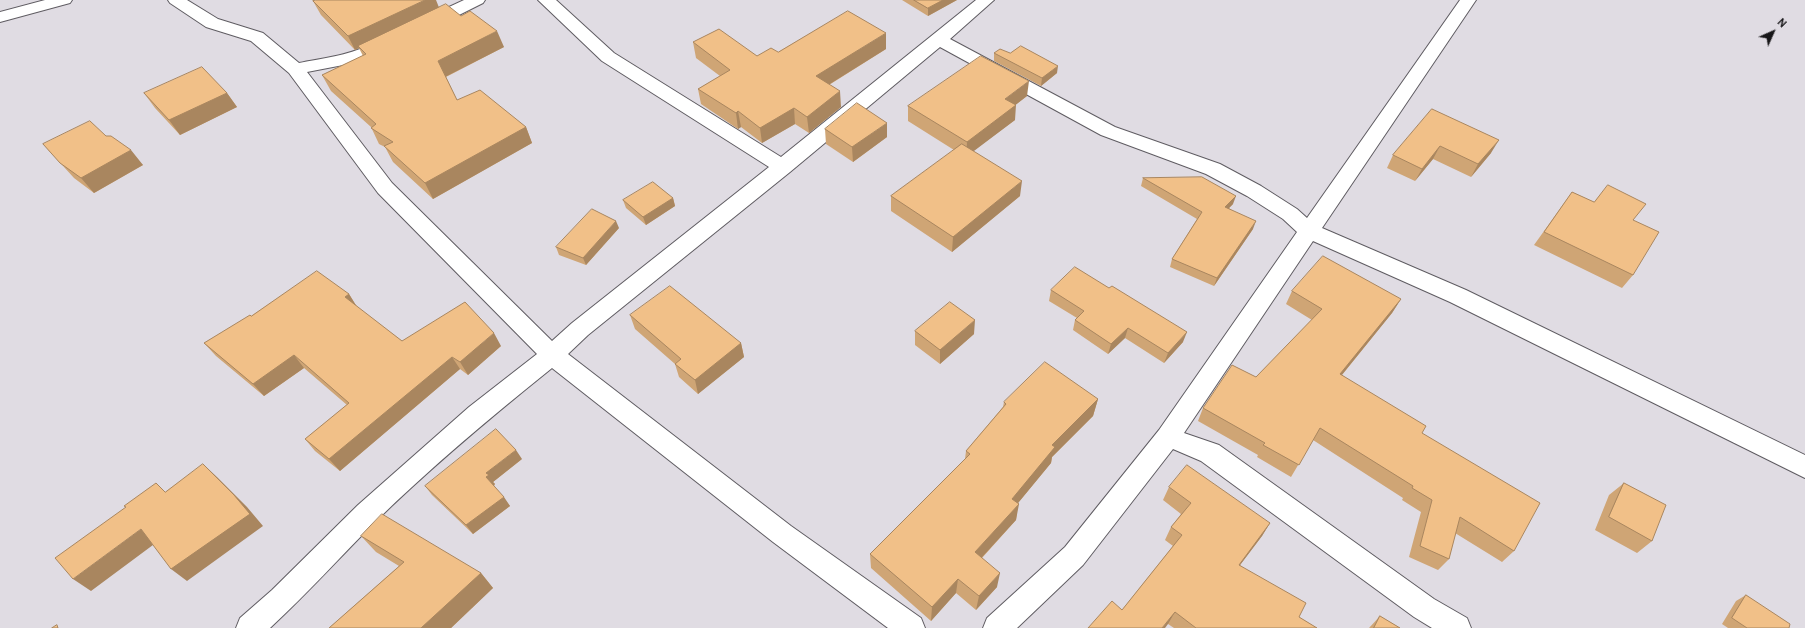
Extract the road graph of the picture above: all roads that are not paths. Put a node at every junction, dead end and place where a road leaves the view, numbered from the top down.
1 (64, 0) edge
2 (176, 0) edge
3 (477, 0) edge
4 (546, 0) edge
5 (986, 0) edge
6 (1468, 0) edge
7 (0, 17) edge
8 (938, 39) junction
9 (295, 69) junction
10 (784, 167) junction
11 (1309, 230) junction
12 (552, 355) junction
13 (1168, 436) junction
14 (1805, 467) edge
15 (255, 626) edge
16 (911, 628) edge
17 (997, 628) edge
18 (1457, 628) edge

1 - 7 street
2 - 9 street
3 - 9 street
4 - 10 street
5 - 8 street
6 - 11 street
8 - 10 street
8 - 11 street
9 - 12 street
10 - 12 street
11 - 13 street
11 - 14 street
12 - 15 street
12 - 16 street
13 - 17 street
13 - 18 street

